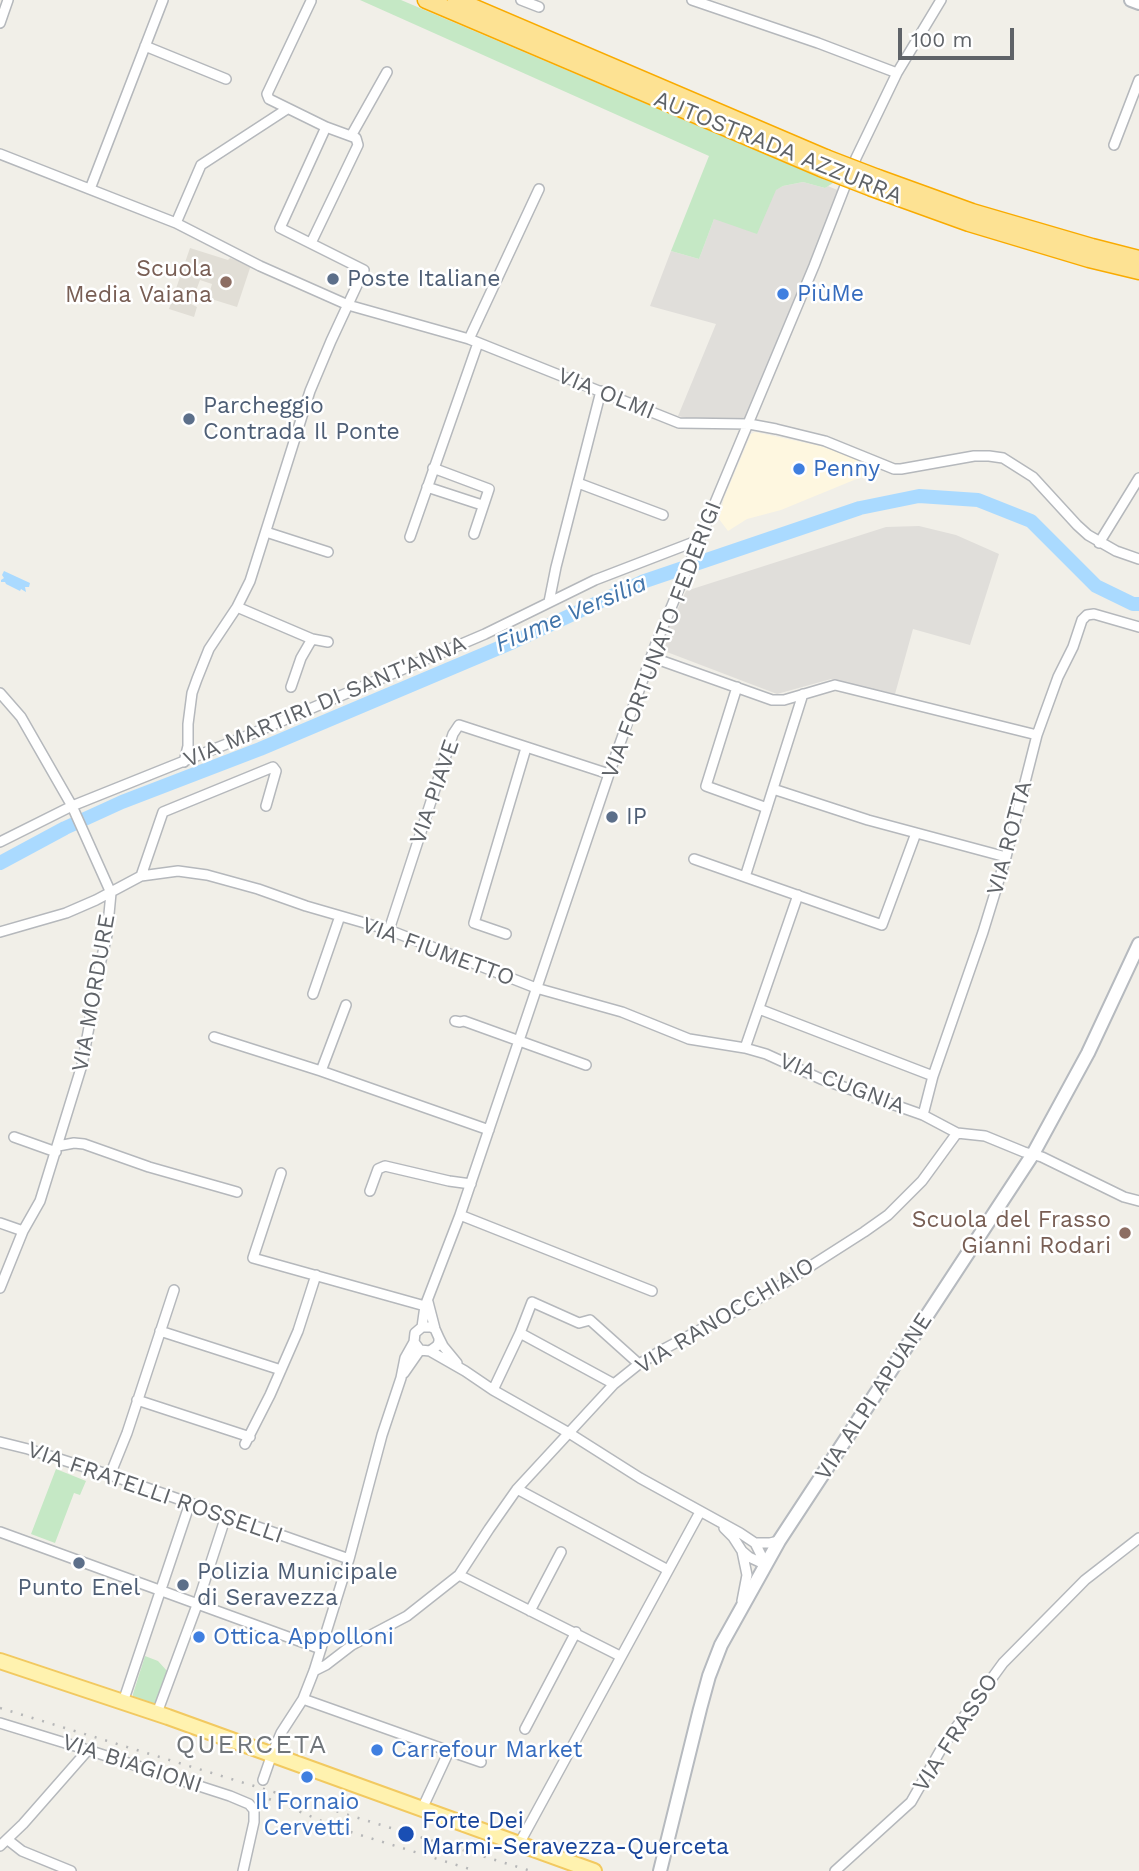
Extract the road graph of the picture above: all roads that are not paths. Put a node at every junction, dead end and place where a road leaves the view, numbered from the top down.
1 (8, 0) edge
2 (163, 0) edge
3 (426, 0) edge
4 (456, 0) edge
5 (521, 0) edge
6 (692, 0) edge
7 (941, 0) edge
8 (1131, 0) edge
9 (311, 1) edge
10 (1139, 3) edge
11 (539, 7) dead end
12 (0, 23) edge
13 (145, 46) junction
14 (387, 72) dead end
15 (897, 73) junction
16 (226, 79) dead end
17 (1139, 80) edge
18 (287, 109) junction
19 (326, 127) junction
20 (351, 136) junction
21 (1114, 145) dead end
22 (0, 154) edge
23 (825, 164) junction
24 (875, 183) junction
25 (90, 189) junction
26 (539, 189) dead end
27 (176, 223) junction
28 (312, 243) junction
29 (1139, 259) edge
30 (1139, 271) edge
31 (348, 305) junction
32 (473, 341) junction
33 (601, 391) junction
34 (749, 425) junction
35 (433, 468) junction
36 (1139, 478) edge
37 (578, 483) junction
38 (427, 487) junction
39 (482, 505) junction
40 (663, 515) dead end
41 (266, 533) junction
42 (474, 534) dead end
43 (410, 537) dead end
44 (699, 540) junction
45 (1099, 543) junction
46 (328, 552) dead end
47 (1139, 559) edge
48 (549, 602) junction
49 (237, 607) junction
50 (1139, 627) edge
51 (312, 639) junction
52 (328, 642) dead end
53 (651, 657) junction
54 (291, 687) dead end
55 (737, 687) junction
56 (0, 693) edge
57 (803, 694) junction
58 (1037, 735) junction
59 (526, 748) junction
60 (184, 762) junction
61 (609, 774) junction
62 (773, 789) junction
63 (266, 806) dead end
64 (73, 807) junction
65 (767, 807) junction
66 (916, 833) junction
67 (0, 842) edge
68 (1006, 857) junction
69 (694, 859) dead end
70 (141, 876) junction
71 (745, 877) junction
72 (111, 893) junction
73 (798, 895) junction
74 (340, 916) junction
75 (389, 930) junction
76 (0, 932) edge
77 (506, 934) dead end
78 (1139, 944) edge
79 (536, 988) junction
80 (313, 994) dead end
81 (346, 1005) dead end
82 (759, 1009) junction
83 (455, 1021) dead end
84 (214, 1037) dead end
85 (520, 1041) junction
86 (745, 1048) junction
87 (586, 1065) dead end
88 (321, 1071) junction
89 (933, 1076) junction
90 (923, 1115) junction
91 (489, 1130) junction
92 (957, 1133) junction
93 (14, 1137) dead end
94 (57, 1149) junction
95 (1033, 1154) junction
96 (281, 1173) dead end
97 (471, 1184) junction
98 (370, 1191) dead end
99 (237, 1192) dead end
100 (1139, 1201) edge
101 (460, 1215) junction
102 (0, 1223) edge
103 (23, 1231) junction
104 (316, 1275) junction
105 (0, 1288) edge
106 (174, 1290) dead end
107 (652, 1291) dead end
108 (427, 1303) junction
109 (422, 1327) junction
110 (160, 1331) junction
111 (437, 1334) junction
112 (520, 1334) junction
113 (422, 1348) junction
114 (639, 1364) junction
115 (281, 1370) junction
116 (465, 1371) junction
117 (614, 1384) junction
118 (493, 1390) junction
119 (137, 1400) junction
120 (569, 1433) junction
121 (0, 1442) edge
122 (110, 1475) junction
123 (517, 1489) junction
124 (190, 1503) junction
125 (699, 1512) junction
126 (226, 1516) junction
127 (718, 1522) junction
128 (0, 1532) edge
129 (1139, 1538) edge
130 (779, 1541) junction
131 (755, 1543) junction
132 (742, 1551) junction
133 (561, 1552) dead end
134 (349, 1559) junction
135 (766, 1564) junction
136 (668, 1570) junction
137 (459, 1575) junction
138 (160, 1591) junction
139 (197, 1605) junction
140 (530, 1611) junction
141 (740, 1611) junction
142 (576, 1632) junction
143 (321, 1649) junction
144 (620, 1656) junction
145 (0, 1661) edge
146 (314, 1671) junction
147 (303, 1699) junction
148 (123, 1702) junction
149 (157, 1713) junction
150 (0, 1723) edge
151 (525, 1729) dead end
152 (88, 1749) junction
153 (449, 1751) junction
154 (272, 1754) junction
155 (481, 1762) dead end
156 (263, 1780) dead end
157 (422, 1808) junction
158 (4, 1843) edge
159 (519, 1844) junction
160 (71, 1871) edge
161 (243, 1871) edge
162 (594, 1871) edge
163 (660, 1871) edge
164 (835, 1871) edge

1 - 12 street
2 - 13 street
3 - 23 highway, AUTOSTRADA AZZURRA
4 - 23 highway, AUTOSTRADA AZZURRA
5 - 11 street
6 - 15 street
7 - 15 street, VIA FORTUNATO FEDERIGI
8 - 10 main road
9 - 18 street
13 - 16 street
13 - 25 street
14 - 20 street
15 - 34 street, VIA FORTUNATO FEDERIGI
17 - 21 street
18 - 19 street
18 - 27 street
19 - 20 street
19 - 28 street
20 - 28 street
22 - 25 street, VIA OLMI
23 - 24 highway, AUTOSTRADA AZZURRA, bridge
24 - 29 highway, AUTOSTRADA AZZURRA
24 - 30 highway, AUTOSTRADA AZZURRA
25 - 27 street, VIA OLMI
26 - 32 street
27 - 31 street, VIA OLMI
28 - 31 street
31 - 32 street, VIA OLMI
31 - 41 street
32 - 33 street, VIA OLMI
32 - 35 street
33 - 34 street, VIA OLMI
33 - 37 street
34 - 44 street, VIA FORTUNATO FEDERIGI
34 - 45 street, VIA OLMI
35 - 38 street
35 - 39 street
36 - 45 street
37 - 40 street
37 - 48 street
38 - 39 street
38 - 43 street
39 - 42 street
41 - 46 street
41 - 49 street
44 - 48 street, VIA MARTIRI DI SANT'ANNA
44 - 53 street, VIA FORTUNATO FEDERIGI
45 - 47 street, VIA OLMI
48 - 60 street, VIA MARTIRI DI SANT'ANNA
49 - 51 street
49 - 60 street
50 - 58 street, VIA ROTTA
51 - 52 street
51 - 54 street
53 - 55 street
53 - 61 street, VIA FORTUNATO FEDERIGI
55 - 57 street
55 - 65 street
56 - 64 street
57 - 58 street
57 - 62 street
58 - 68 street, VIA ROTTA
59 - 61 street, VIA PIAVE
59 - 75 street, VIA PIAVE
59 - 77 street
60 - 64 street, VIA MARTIRI DI SANT'ANNA
61 - 79 street, VIA FORTUNATO FEDERIGI
62 - 65 street
62 - 66 street
63 - 70 street
64 - 67 street, VIA MARTIRI DI SANT'ANNA
64 - 72 street, VIA MORDURE
65 - 71 street
66 - 68 street
66 - 73 street
68 - 89 street, VIA ROTTA
69 - 71 street
70 - 72 street, VIA FIUMETTO
70 - 74 street, VIA FIUMETTO
71 - 73 street
72 - 76 street, VIA FIUMETTO
72 - 94 street, VIA MORDURE
73 - 82 street
74 - 75 street, VIA FIUMETTO
74 - 80 street, VIA FIUMETTO
75 - 79 street, VIA FIUMETTO
78 - 95 main road, VIA ALPI APUANE
79 - 85 street, VIA FORTUNATO FEDERIGI
79 - 86 street, VIA CUGNIA
81 - 88 street
82 - 86 street
82 - 89 street
83 - 85 street
84 - 88 street
85 - 87 street
85 - 91 street, VIA FORTUNATO FEDERIGI
86 - 90 street, VIA CUGNIA
88 - 91 street
89 - 90 street, VIA ROTTA
90 - 92 street, VIA CUGNIA
91 - 97 street, VIA FORTUNATO FEDERIGI
92 - 95 street, VIA CUGNIA
92 - 114 street, VIA RANOCCHIAIO
93 - 94 street
94 - 99 street
94 - 103 street, VIA MORDURE
95 - 100 street, VIA CUGNIA
95 - 130 main road, VIA ALPI APUANE
96 - 104 street
97 - 98 street
97 - 101 street, VIA FORTUNATO FEDERIGI
101 - 107 street
101 - 108 street, VIA FORTUNATO FEDERIGI
102 - 103 street
103 - 105 street, VIA MORDURE
104 - 108 street
104 - 115 street
106 - 110 street
108 - 109 street, VIA FORTUNATO FEDERIGI
108 - 111 street
109 - 111 street
109 - 113 street
110 - 115 street
110 - 119 street
111 - 113 street
111 - 116 street
112 - 114 street
112 - 117 street
112 - 118 street
113 - 116 street
113 - 134 street
114 - 117 street, VIA RANOCCHIAIO
115 - 119 street
116 - 118 street
117 - 120 street, VIA RANOCCHIAIO
118 - 120 street
119 - 122 street
120 - 123 street, VIA RANOCCHIAIO
120 - 125 street
121 - 122 street, VIA FRATELLI ROSSELLI
122 - 124 street, VIA FRATELLI ROSSELLI
123 - 136 street
123 - 137 street, VIA RANOCCHIAIO
124 - 126 street, VIA FRATELLI ROSSELLI
124 - 138 street
125 - 127 street
125 - 136 street
126 - 134 street, VIA FRATELLI ROSSELLI
126 - 139 street
127 - 131 street
127 - 132 street
128 - 138 street
129 - 164 street, VIA FRASSO
130 - 131 street
130 - 135 main road, VIA ALPI APUANE
131 - 135 street
132 - 135 street
132 - 141 street
133 - 140 street
134 - 143 street
135 - 141 main road, VIA ALPI APUANE
136 - 144 street
137 - 140 street
137 - 146 street, VIA RANOCCHIAIO
138 - 139 street
138 - 148 street
139 - 143 street
139 - 149 street
140 - 142 street
141 - 163 main road, VIA ALPI APUANE
142 - 144 street
142 - 151 street
143 - 146 street
144 - 159 street
145 - 148 main road
146 - 147 street
147 - 153 street
147 - 154 street
148 - 149 main road
149 - 154 main road
150 - 152 street, VIA BIAGIONI
152 - 158 street
152 - 161 street, VIA BIAGIONI
153 - 155 street
153 - 157 street
154 - 156 street
154 - 157 main road
157 - 159 main road
158 - 160 street
159 - 162 main road

